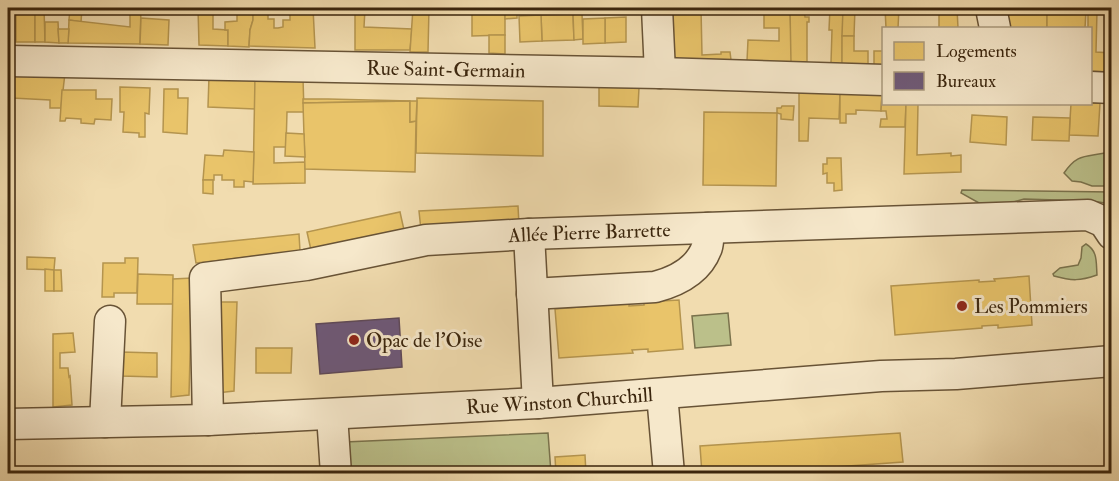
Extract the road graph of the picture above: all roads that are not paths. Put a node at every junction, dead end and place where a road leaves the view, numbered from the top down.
1 (657, 8) edge
2 (991, 8) edge
3 (995, 27) edge
4 (8, 62) edge
5 (660, 73) junction
6 (882, 80) edge
7 (1092, 87) edge
8 (1112, 88) edge
9 (708, 228) junction
10 (529, 234) junction
11 (1112, 234) edge
12 (532, 294) junction
13 (110, 321) dead end
14 (1112, 361) edge
15 (662, 394) junction
16 (538, 403) junction
17 (332, 415) junction
18 (208, 420) junction
19 (105, 422) junction
20 (8, 424) edge
21 (336, 474) edge
22 (669, 474) edge

1 - 5 street
2 - 3 street
4 - 5 street, Rue Saint-Germain
5 - 6 street, Rue Saint-Germain
7 - 8 street
9 - 10 street, Allée Pierre Barrette
9 - 11 street, Allée Pierre Barrette
9 - 12 street
10 - 12 street
10 - 18 street, Allée Pierre Barrette
12 - 16 street
13 - 19 street
14 - 15 street, Rue Winston Churchill
15 - 16 street, Rue Winston Churchill
15 - 22 street
16 - 17 street, Rue Winston Churchill
17 - 18 street, Rue Winston Churchill
17 - 21 street
18 - 19 street, Rue Winston Churchill
19 - 20 street, Rue Winston Churchill

